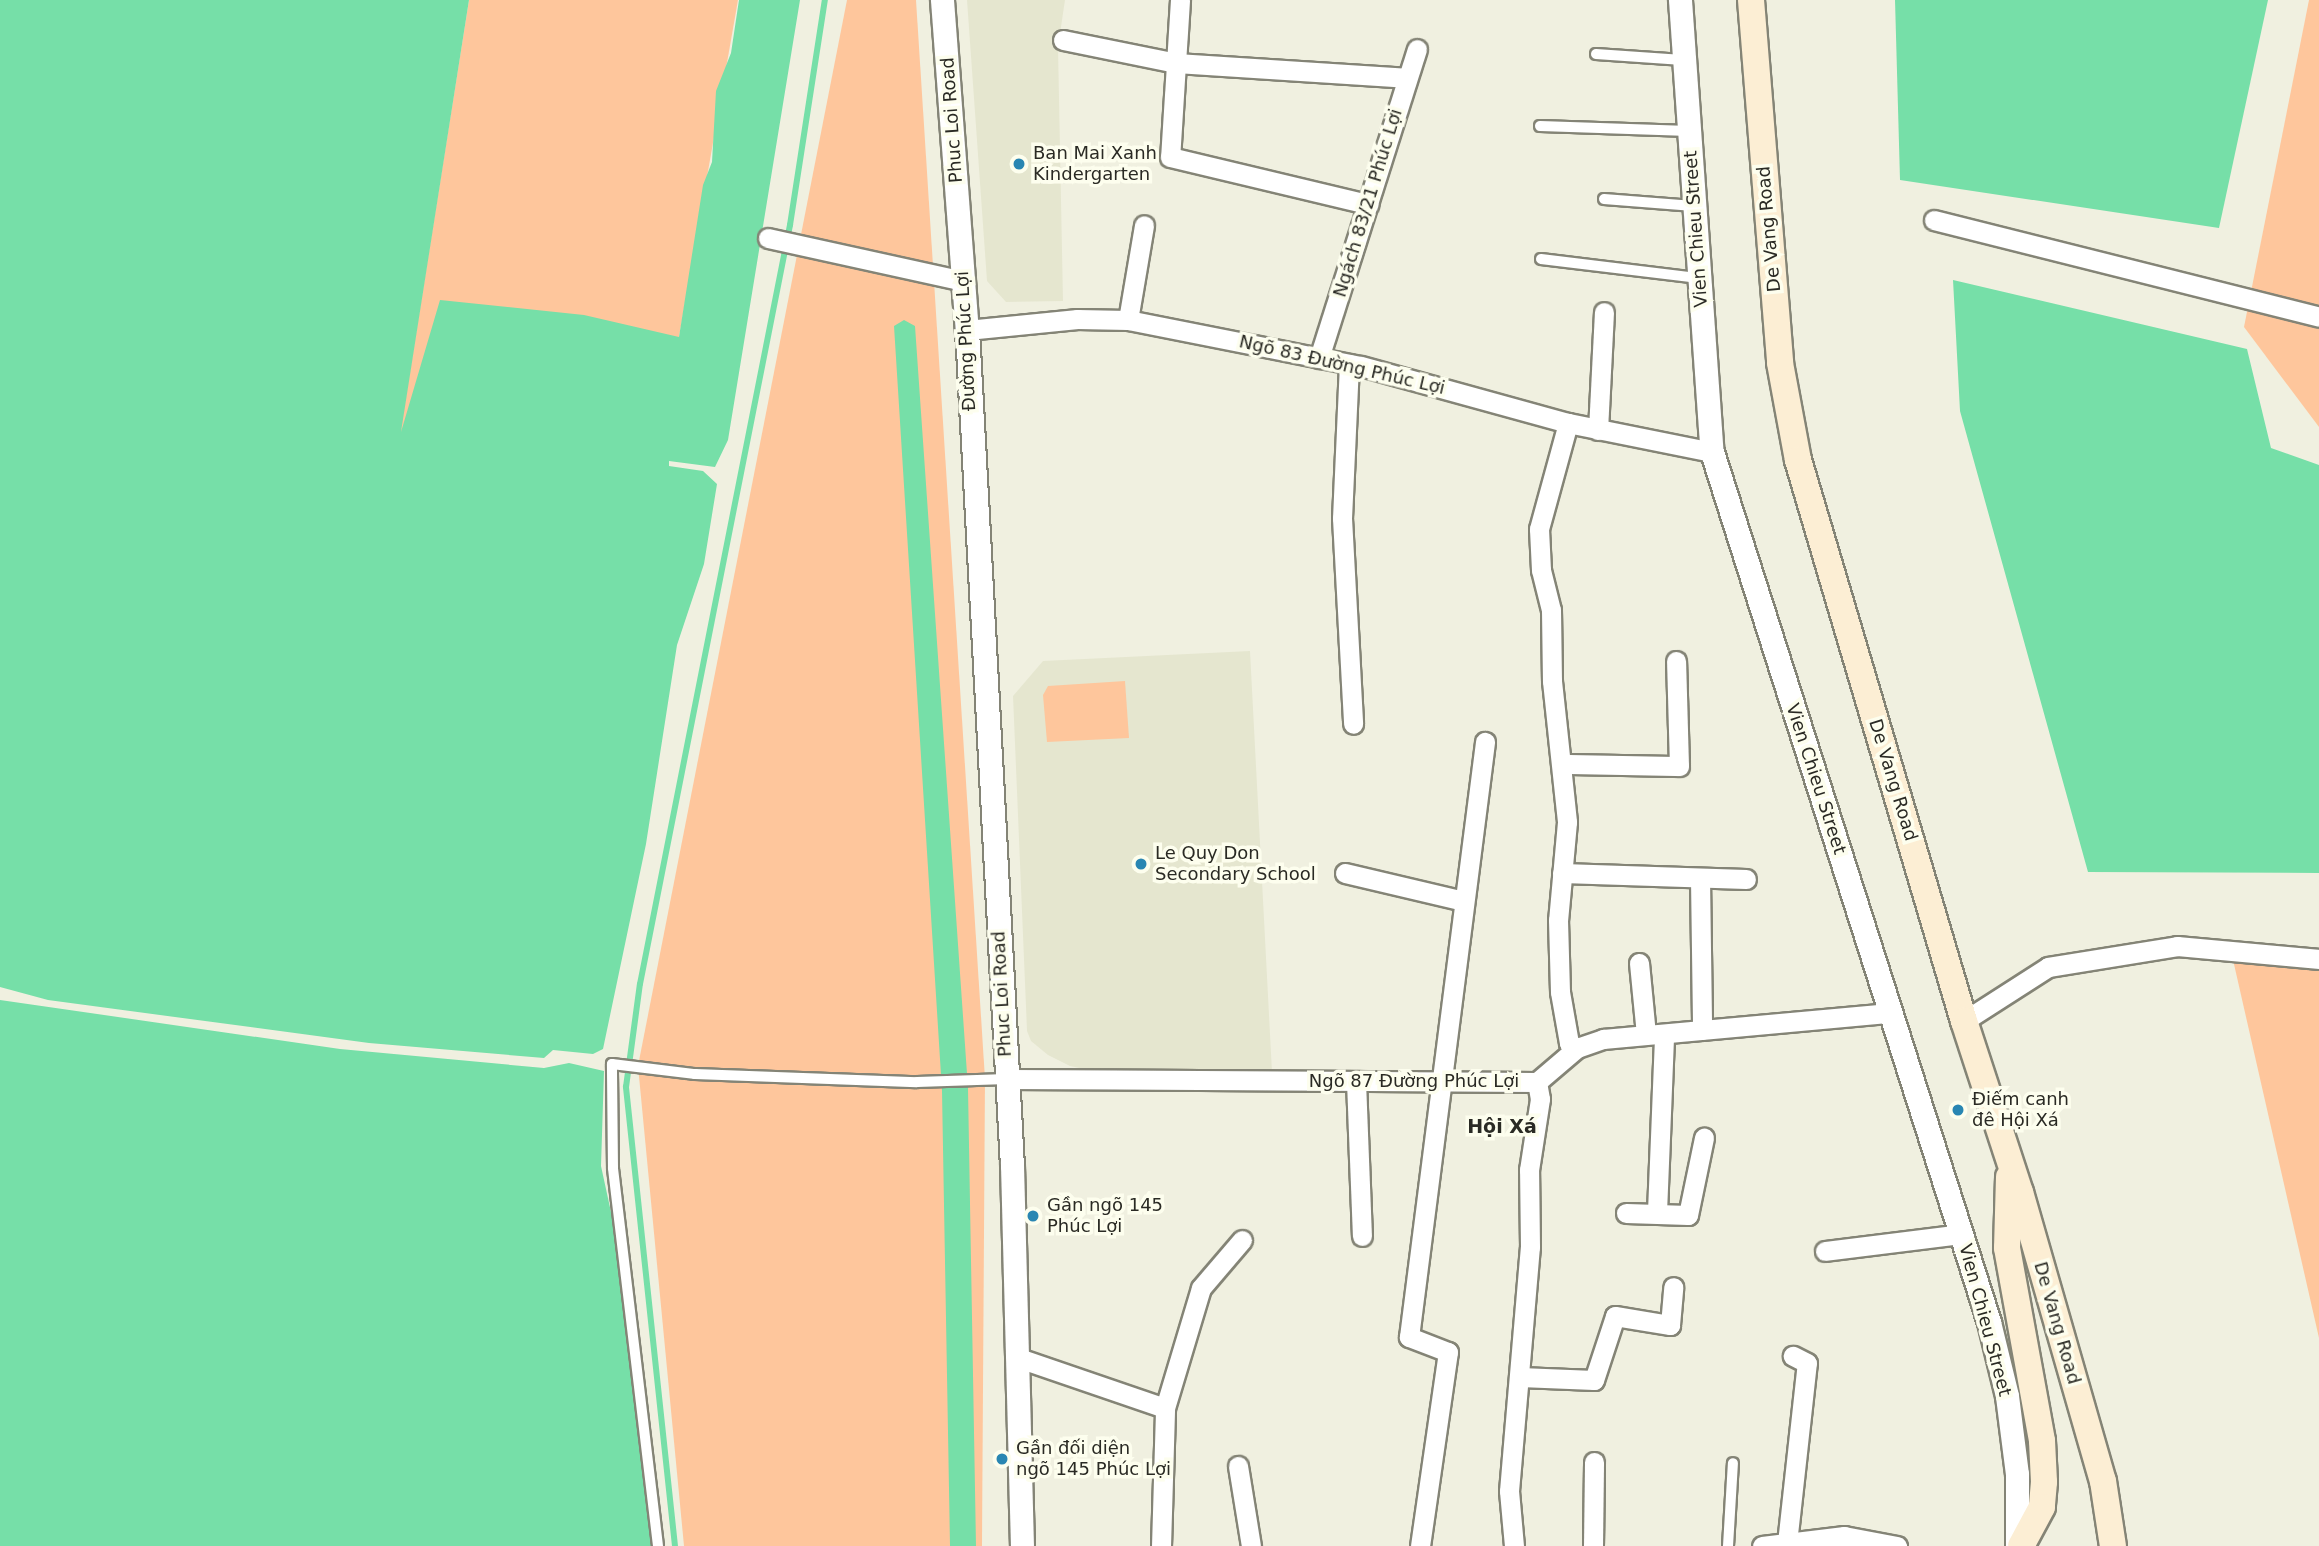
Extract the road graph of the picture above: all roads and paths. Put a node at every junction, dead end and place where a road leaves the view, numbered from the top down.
1 (942, 0) edge
2 (1180, 0) edge
3 (1680, 0) edge
4 (1751, 0) edge
5 (1063, 40) dead end
6 (1417, 49) dead end
7 (1596, 54) dead end
8 (1684, 60) junction
9 (1176, 63) junction
10 (1406, 78) junction
11 (1540, 126) dead end
12 (1689, 131) junction
13 (1604, 199) dead end
14 (1368, 204) junction
15 (1694, 206) junction
16 (1934, 220) dead end
17 (1144, 225) dead end
18 (781, 241) dead end
19 (1541, 259) dead end
20 (1699, 278) junction
21 (964, 281) junction
22 (1604, 312) dead end
23 (2319, 317) edge
24 (1128, 320) junction
25 (967, 330) junction
26 (1319, 358) junction
27 (1349, 364) junction
28 (1568, 422) junction
29 (1598, 430) junction
30 (1712, 452) junction
31 (1676, 662) dead end
32 (1353, 724) dead end
33 (1485, 742) dead end
34 (1564, 764) junction
35 (1345, 873) dead end
36 (1562, 873) junction
37 (1700, 878) junction
38 (1746, 879) dead end
39 (1463, 901) junction
40 (2319, 960) edge
41 (1639, 963) dead end
42 (1890, 1013) junction
43 (1964, 1021) junction
44 (1702, 1030) junction
45 (1655, 1034) junction
46 (1577, 1048) junction
47 (1007, 1079) junction
48 (1356, 1081) junction
49 (1438, 1082) junction
50 (1537, 1082) junction
51 (1704, 1138) dead end
52 (2010, 1161) junction
53 (1657, 1212) junction
54 (1626, 1213) dead end
55 (1961, 1234) junction
56 (1362, 1236) dead end
57 (1242, 1240) dead end
58 (1825, 1251) dead end
59 (1673, 1287) dead end
60 (1793, 1356) dead end
61 (1016, 1357) junction
62 (1520, 1377) junction
63 (1165, 1408) junction
64 (1594, 1462) dead end
65 (1733, 1463) dead end
66 (1238, 1466) dead end
67 (1787, 1543) junction
68 (659, 1546) edge
69 (1022, 1546) edge
70 (1161, 1546) edge
71 (1251, 1546) edge
72 (1420, 1546) edge
73 (1514, 1546) edge
74 (1593, 1546) edge
75 (1728, 1546) edge
76 (1762, 1546) edge
77 (1897, 1546) edge
78 (2019, 1546) edge
79 (2113, 1546) edge

1 - 21 street, Phuc Loi Road
2 - 9 street
3 - 8 street, Vien Chieu Street
4 - 43 main road, De Vang Road
5 - 9 street
6 - 10 street, Ngách 83/21 Phúc Lợi
7 - 8 lane
8 - 12 street, Vien Chieu Street
9 - 10 street
9 - 14 street
10 - 14 street, Ngách 83/21 Phúc Lợi
11 - 12 lane
12 - 15 street, Vien Chieu Street
13 - 15 lane
14 - 26 street, Ngách 83/21 Phúc Lợi
15 - 20 street, Vien Chieu Street
16 - 23 street
17 - 24 street
18 - 21 street
19 - 20 lane
20 - 30 street, Vien Chieu Street
21 - 25 street, Đường Phúc Lợi
22 - 29 street
24 - 25 street, Ngõ 83 Đường Phúc Lợi
24 - 26 street, Ngõ 83 Đường Phúc Lợi
25 - 47 street, Đường Phúc Lợi
26 - 27 street, Ngõ 83 Đường Phúc Lợi
27 - 28 street, Ngõ 83 Đường Phúc Lợi
27 - 32 street
28 - 29 street, Ngõ 83 Đường Phúc Lợi
28 - 34 street
29 - 30 street, Ngõ 83 Đường Phúc Lợi
30 - 42 street, Vien Chieu Street
31 - 34 street
33 - 39 street
34 - 36 street
35 - 39 street
36 - 37 street
36 - 46 street
37 - 38 street
37 - 44 street
39 - 49 street
40 - 43 street
41 - 45 street
42 - 44 street, Ngõ 87 Đường Phúc Lợi
42 - 55 street, Vien Chieu Street
43 - 52 main road, De Vang Road
44 - 45 street, Ngõ 87 Đường Phúc Lợi
45 - 46 street, Ngõ 87 Đường Phúc Lợi
45 - 53 street
46 - 50 street, Ngõ 87 Đường Phúc Lợi
47 - 48 street, Ngõ 87 Đường Phúc Lợi
47 - 61 street, Phuc Loi Road
47 - 68 lane
48 - 49 street, Ngõ 87 Đường Phúc Lợi
48 - 56 street
49 - 50 street, Ngõ 87 Đường Phúc Lợi
49 - 72 street
50 - 62 street
51 - 53 street
52 - 78 main road
52 - 79 main road, De Vang Road
53 - 54 street
55 - 58 street
55 - 78 street, Vien Chieu Street
57 - 63 street
59 - 62 street
60 - 67 street
61 - 63 street
61 - 69 street, Phuc Loi Road
62 - 73 street
63 - 70 street
64 - 74 street
65 - 75 lane
66 - 71 street
67 - 76 street
67 - 77 street

